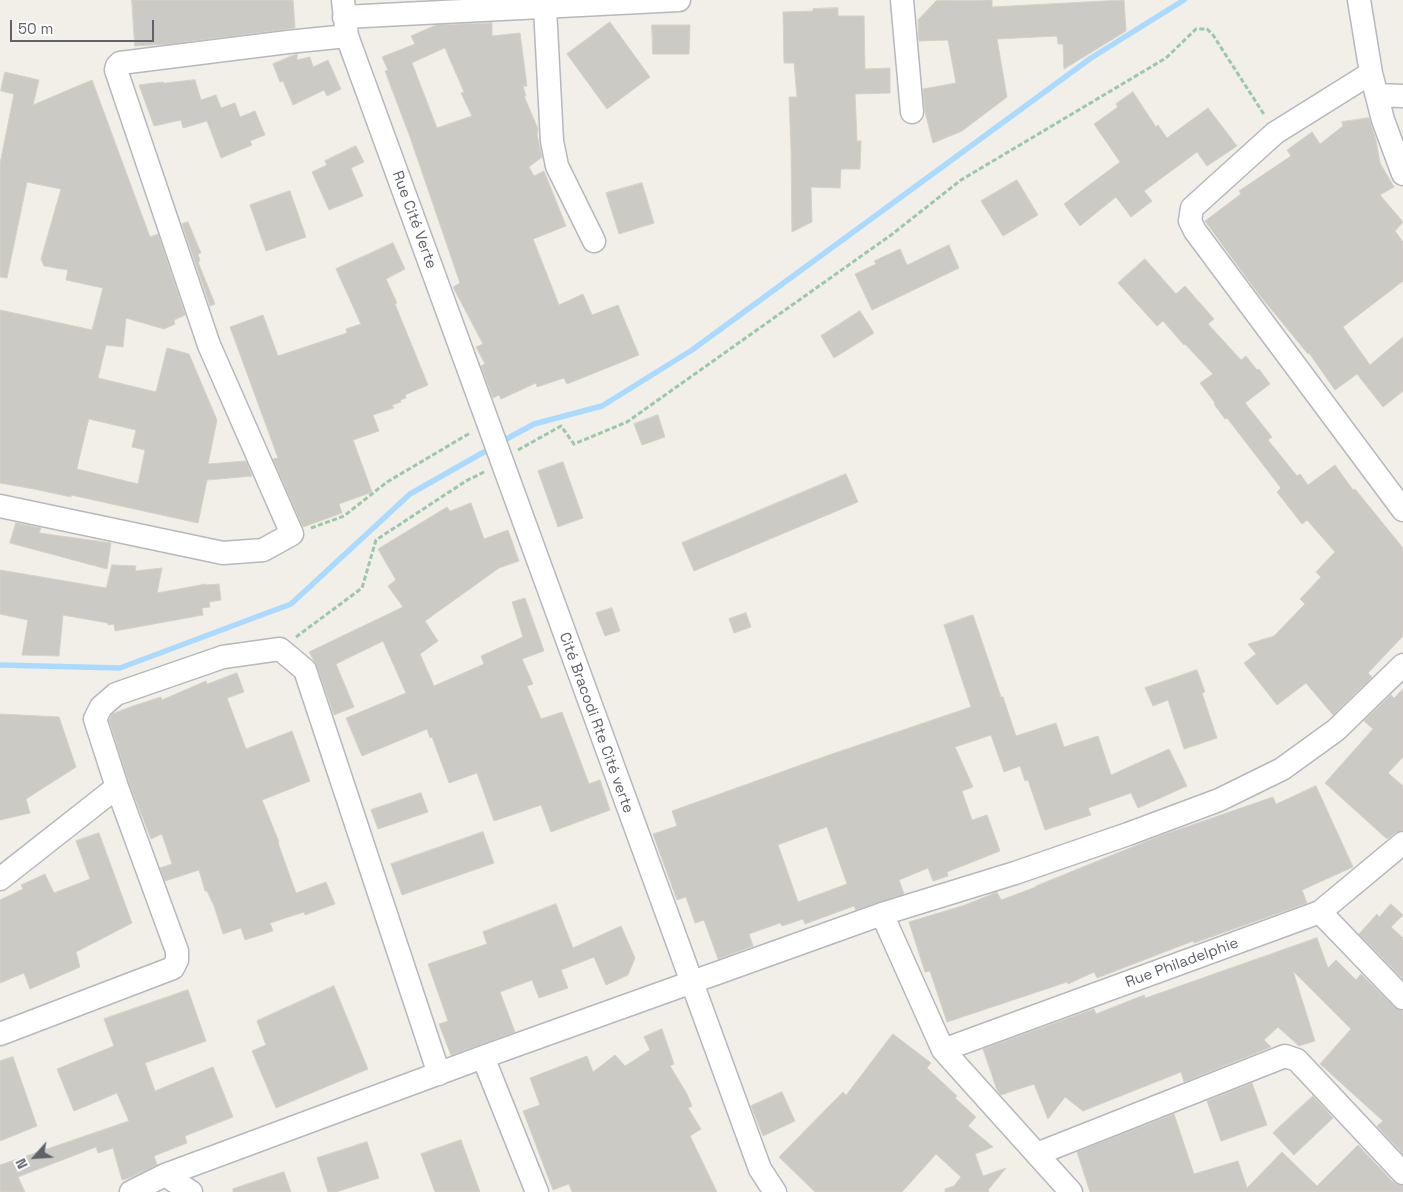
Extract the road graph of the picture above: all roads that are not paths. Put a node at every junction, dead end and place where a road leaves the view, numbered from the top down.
1 (679, 0) edge
2 (902, 0) edge
3 (1359, 0) edge
4 (542, 5) edge
5 (345, 18) edge
6 (1371, 73) junction
7 (1377, 95) junction
8 (1403, 96) edge
9 (912, 112) dead end
10 (1403, 174) edge
11 (594, 241) dead end
12 (502, 462) joint
13 (0, 506) edge
14 (1403, 510) edge
15 (1403, 665) edge
16 (117, 787) junction
17 (1403, 843) edge
18 (0, 879) edge
19 (1320, 912) junction
20 (882, 914) junction
21 (691, 983) junction
22 (1403, 998) edge
23 (0, 1034) edge
24 (943, 1050) junction
25 (482, 1057) junction
26 (439, 1074) junction
27 (1037, 1154) junction
28 (1403, 1173) edge
29 (165, 1175) junction
30 (131, 1192) edge
31 (191, 1192) edge
32 (538, 1192) edge
33 (775, 1192) edge
34 (1071, 1192) edge

1 - 4 street
2 - 9 street
3 - 6 street
4 - 5 street
4 - 11 street
5 - 12 street, Rue Cité Verte
5 - 13 street
6 - 7 street
6 - 14 street
7 - 8 street
7 - 10 street
12 - 21 street, Cité Bracodi Rte Cité verte
15 - 20 street
16 - 18 street
16 - 23 street
16 - 26 street
17 - 19 street, Rue Philadelphie
19 - 22 street
19 - 24 street, Rue Philadelphie
20 - 21 street
20 - 24 street
21 - 25 street
21 - 33 street, Cité Bracodi Rte Cité verte
24 - 27 street
25 - 26 street
25 - 32 street
26 - 29 street
27 - 28 street
27 - 34 street
29 - 30 street
29 - 31 street

